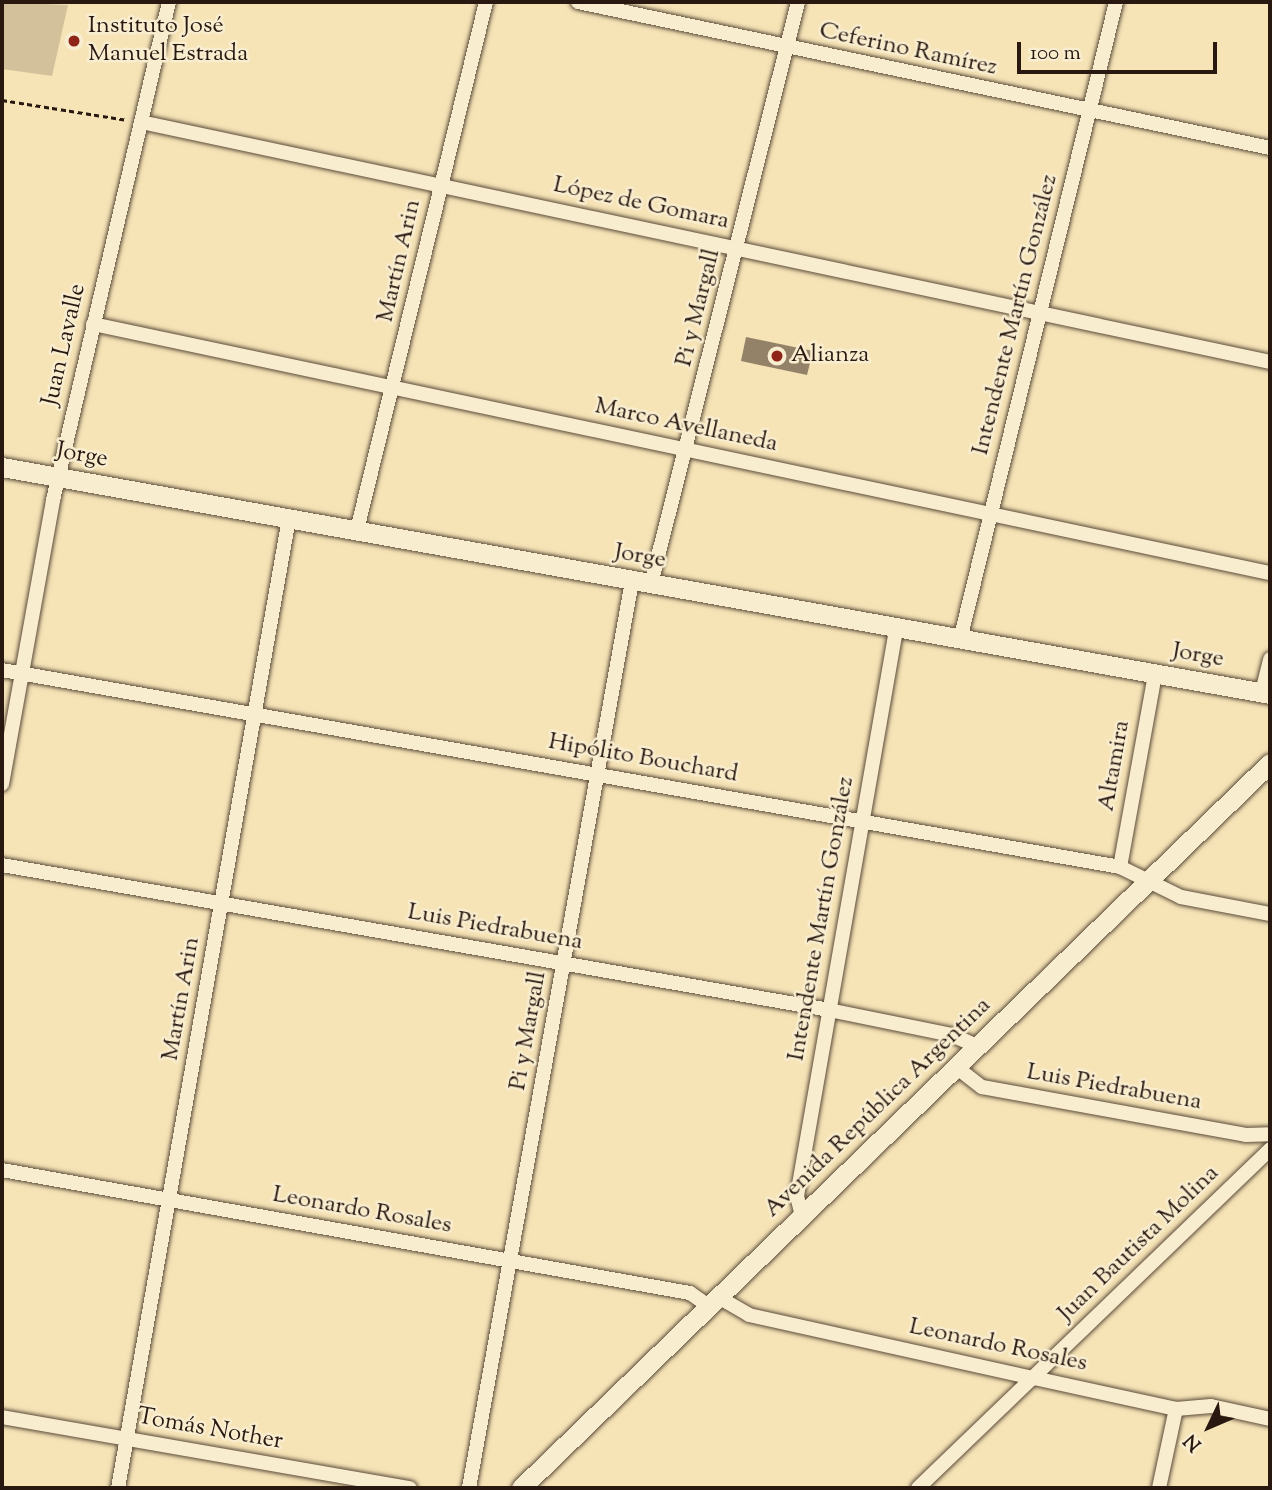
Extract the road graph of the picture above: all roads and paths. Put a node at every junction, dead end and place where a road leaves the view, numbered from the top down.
1 (169, 2) edge
2 (486, 2) edge
3 (578, 2) edge
4 (798, 2) edge
5 (1116, 2) edge
6 (787, 48) junction
7 (2, 100) edge
8 (1089, 111) junction
9 (141, 122) junction
10 (1270, 148) edge
11 (441, 186) junction
12 (738, 247) junction
13 (1040, 313) junction
14 (93, 324) junction
15 (1270, 362) edge
16 (393, 389) junction
17 (687, 449) junction
18 (2, 467) edge
19 (58, 476) junction
20 (990, 513) junction
21 (289, 518) junction
22 (357, 530) junction
23 (1270, 573) edge
24 (641, 582) junction
25 (896, 630) junction
26 (960, 640) junction
27 (1270, 659) edge
28 (2, 670) edge
29 (22, 674) junction
30 (1155, 674) junction
31 (1266, 693) edge
32 (257, 713) junction
33 (1270, 763) edge
34 (598, 774) junction
35 (2, 784) edge
36 (863, 821) junction
37 (2, 865) edge
38 (1121, 867) junction
39 (1147, 880) junction
40 (223, 903) junction
41 (1270, 914) edge
42 (565, 963) junction
43 (830, 1010) junction
44 (977, 1046) junction
45 (956, 1067) junction
46 (1270, 1134) edge
47 (1270, 1149) edge
48 (2, 1170) edge
49 (169, 1199) junction
50 (803, 1216) junction
51 (512, 1261) junction
52 (715, 1303) junction
53 (1034, 1378) junction
54 (1176, 1409) junction
55 (2, 1417) edge
56 (1270, 1419) edge
57 (127, 1439) junction
58 (118, 1488) edge
59 (410, 1488) edge
60 (469, 1488) edge
61 (521, 1488) edge
62 (918, 1488) edge
63 (1159, 1488) edge

1 - 9 street, Juan Lavalle
2 - 11 street, Martín Arin
3 - 6 street, Ceferino Ramírez
4 - 6 street, Pi y Margall
5 - 8 street, Intendente Martín González
6 - 8 street, Ceferino Ramírez
6 - 12 street, Pi y Margall
7 - 9 path
8 - 10 street, Ceferino Ramírez
8 - 13 street, Intendente Martín González
9 - 11 street, López de Gomara
9 - 14 street, Juan Lavalle
11 - 12 street, López de Gomara
11 - 16 street, Martín Arin
12 - 13 street, López de Gomara
12 - 17 street, Pi y Margall
13 - 15 street, López de Gomara
13 - 20 street, Intendente Martín González
14 - 16 street, Marco Avellaneda
14 - 19 street, Juan Lavalle
16 - 17 street, Marco Avellaneda
16 - 22 street, Martín Arin
17 - 20 street, Marco Avellaneda
17 - 24 street, Pi y Margall
18 - 19 street, Jorge
19 - 21 street, Jorge
19 - 29 street, Juan Lavalle
20 - 23 street, Marco Avellaneda
20 - 26 street, Intendente Martín González
21 - 22 street, Jorge
21 - 32 street, Martín Arin
22 - 24 street, Jorge
24 - 25 street, Jorge
24 - 34 street, Pi y Margall
25 - 26 street, Jorge
25 - 36 street, Intendente Martín González
26 - 30 street, Jorge
27 - 31 street
28 - 29 street, Hipólito Bouchard
29 - 32 street, Hipólito Bouchard
29 - 35 street, Juan Lavalle
30 - 31 street, Jorge
30 - 38 street, Altamira
32 - 34 street, Hipólito Bouchard
32 - 40 street, Martín Arin
33 - 39 street, Avenida República Argentina
34 - 36 street, Hipólito Bouchard
34 - 42 street, Pi y Margall
36 - 38 street, Hipólito Bouchard
36 - 43 street, Intendente Martín González
37 - 40 street, Luis Piedrabuena
38 - 39 street, Hipólito Bouchard
39 - 41 street, Hipólito Bouchard
39 - 44 street, Avenida República Argentina
40 - 42 street, Luis Piedrabuena
40 - 49 street, Martín Arin
42 - 43 street, Luis Piedrabuena
42 - 51 street, Pi y Margall
43 - 44 street, Luis Piedrabuena
43 - 50 street, Intendente Martín González
44 - 45 street, Avenida República Argentina
45 - 46 street, Luis Piedrabuena
45 - 50 street, Avenida República Argentina
47 - 53 street, Juan Bautista Molina
48 - 49 street, Leonardo Rosales
49 - 51 street, Leonardo Rosales
49 - 57 street, Martín Arin
50 - 52 street, Avenida República Argentina
51 - 52 street, Leonardo Rosales
51 - 60 street, Pi y Margall
52 - 53 street, Leonardo Rosales
52 - 61 street, Avenida República Argentina
53 - 54 street, Leonardo Rosales
53 - 62 street, Juan Bautista Molina
54 - 56 street, Leonardo Rosales
54 - 63 street
55 - 57 street, Tomás Nother
57 - 58 street, Martín Arin
57 - 59 street, Tomás Nother

